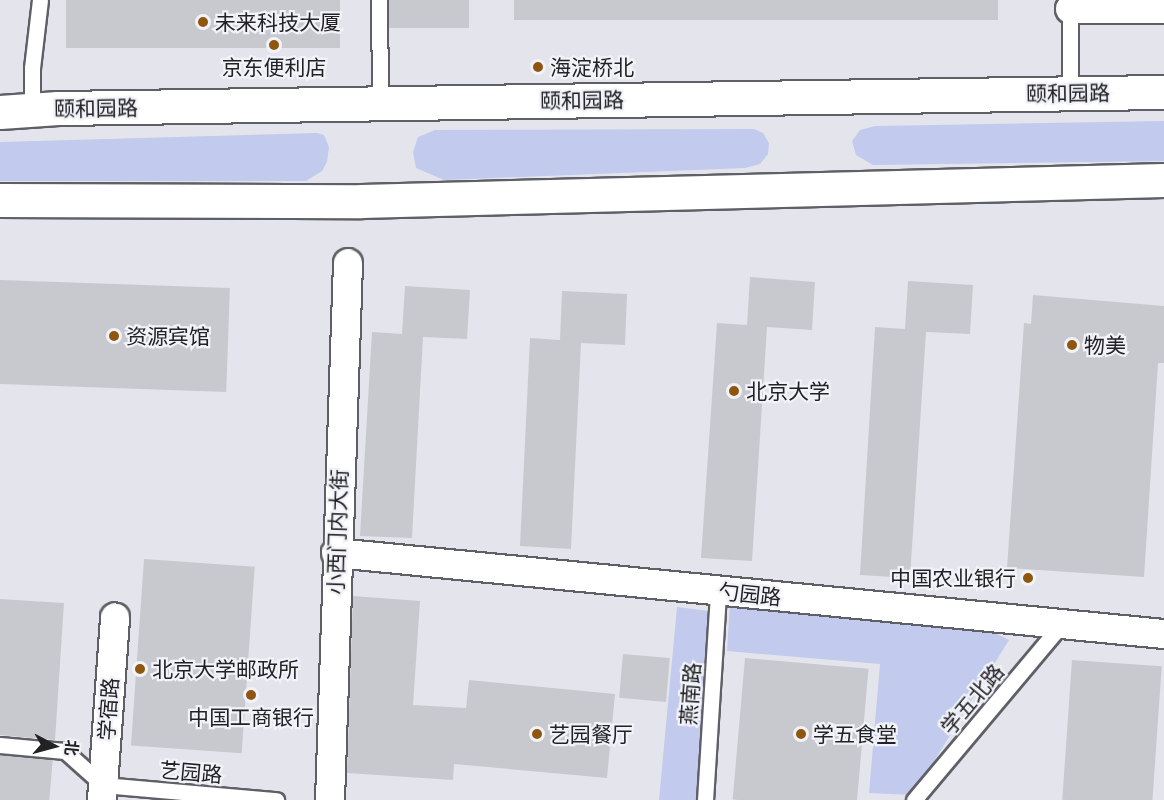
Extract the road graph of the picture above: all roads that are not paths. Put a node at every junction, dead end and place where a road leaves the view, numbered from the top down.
1 (40, 0) edge
2 (379, 0) edge
3 (1080, 5) edge
4 (1164, 9) edge
5 (1164, 92) edge
6 (1070, 93) junction
7 (380, 104) junction
8 (16, 111) edge
9 (1164, 180) edge
10 (0, 200) edge
11 (348, 263) dead end
12 (336, 553) junction
13 (718, 591) junction
14 (115, 617) dead end
15 (1061, 625) junction
16 (1164, 634) edge
17 (0, 745) edge
18 (102, 792) edge
19 (276, 800) edge
20 (330, 800) edge
21 (705, 800) edge
22 (914, 800) edge

1 - 8 lane
2 - 7 lane
3 - 4 street
3 - 6 lane
5 - 6 street, 颐和园路
6 - 7 street, 颐和园路
7 - 8 street, 颐和园路
9 - 10 street
11 - 12 street, 小西门内大街
12 - 13 street, 勺园路
12 - 20 street, 小西门内大街
13 - 15 street, 勺园路
13 - 21 lane, 燕南路
14 - 18 street, 学宿路
15 - 16 street, 勺园路
15 - 22 lane, 学五北路
17 - 18 lane
18 - 19 lane, 艺园路

